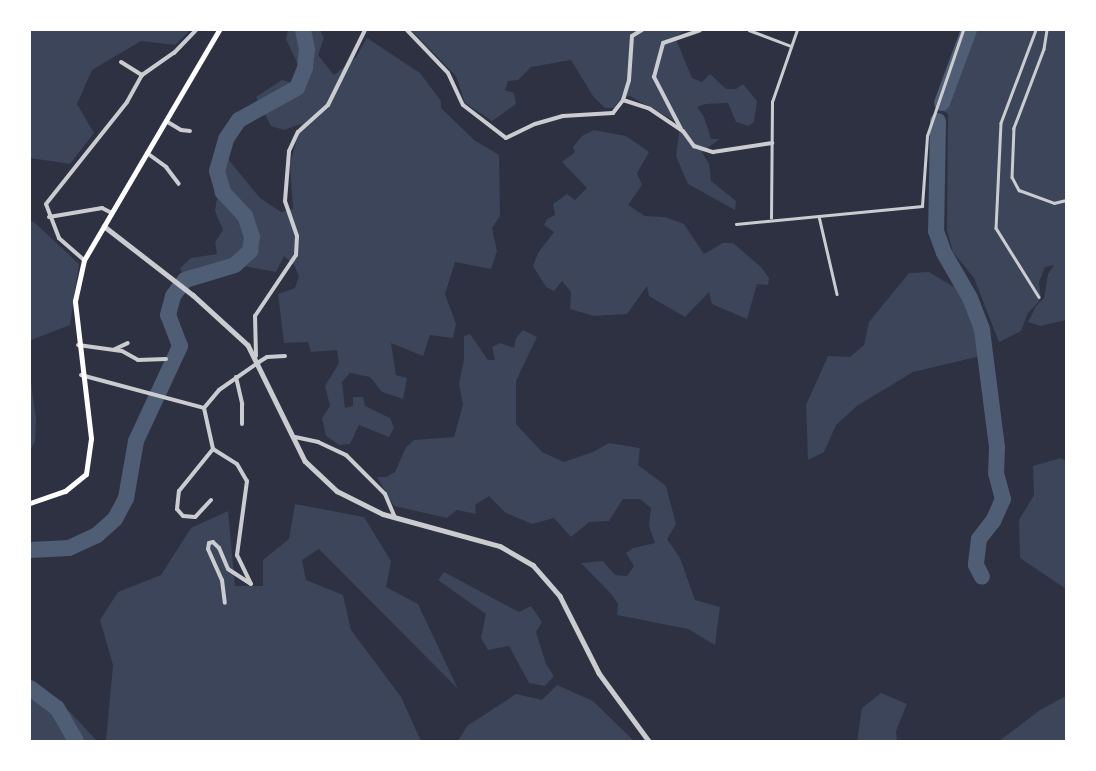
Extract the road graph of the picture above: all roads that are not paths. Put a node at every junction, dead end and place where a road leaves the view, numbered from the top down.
1 (196, 30) edge
2 (219, 30) edge
3 (365, 30) edge
4 (407, 30) edge
5 (642, 30) edge
6 (700, 30) edge
7 (748, 30) edge
8 (797, 30) edge
9 (963, 30) edge
10 (1036, 30) edge
11 (1047, 30) edge
12 (791, 46) junction
13 (121, 62) dead end
14 (142, 74) junction
15 (623, 100) junction
16 (166, 121) junction
17 (190, 131) dead end
18 (683, 131) junction
19 (772, 143) junction
20 (147, 153) junction
21 (179, 184) dead end
22 (1066, 200) edge
23 (112, 213) junction
24 (819, 216) junction
25 (49, 217) junction
26 (771, 218) junction
27 (736, 224) dead end
28 (104, 226) junction
29 (84, 260) junction
30 (837, 294) dead end
31 (1038, 296) dead end
32 (128, 344) dead end
33 (78, 345) junction
34 (113, 350) junction
35 (256, 356) junction
36 (285, 356) dead end
37 (166, 359) dead end
38 (260, 362) junction
39 (81, 375) junction
40 (236, 377) junction
41 (204, 408) junction
42 (242, 424) dead end
43 (295, 437) junction
44 (213, 449) junction
45 (211, 500) dead end
46 (30, 503) edge
47 (395, 518) junction
48 (225, 603) dead end
49 (649, 741) edge

1 - 14 street
2 - 16 main road
3 - 35 street
4 - 15 street
5 - 15 street
6 - 18 street
7 - 12 street
8 - 12 street
9 - 24 street
10 - 31 street
11 - 22 street
12 - 19 street
13 - 14 street
14 - 25 street
15 - 18 street
16 - 17 street
16 - 20 main road
18 - 19 street
19 - 26 street
20 - 21 street
20 - 23 main road
23 - 25 street
23 - 28 main road
24 - 26 street
24 - 30 street
25 - 29 street
26 - 27 street
28 - 29 main road
28 - 35 street
29 - 33 main road
32 - 34 street
33 - 34 street
33 - 39 main road
34 - 37 street
35 - 38 street
36 - 38 street
38 - 40 street
38 - 43 street
39 - 41 street
39 - 46 main road
40 - 41 street
40 - 42 street
41 - 44 street
43 - 47 street
43 - 47 street
44 - 45 street
44 - 48 street
47 - 49 street

